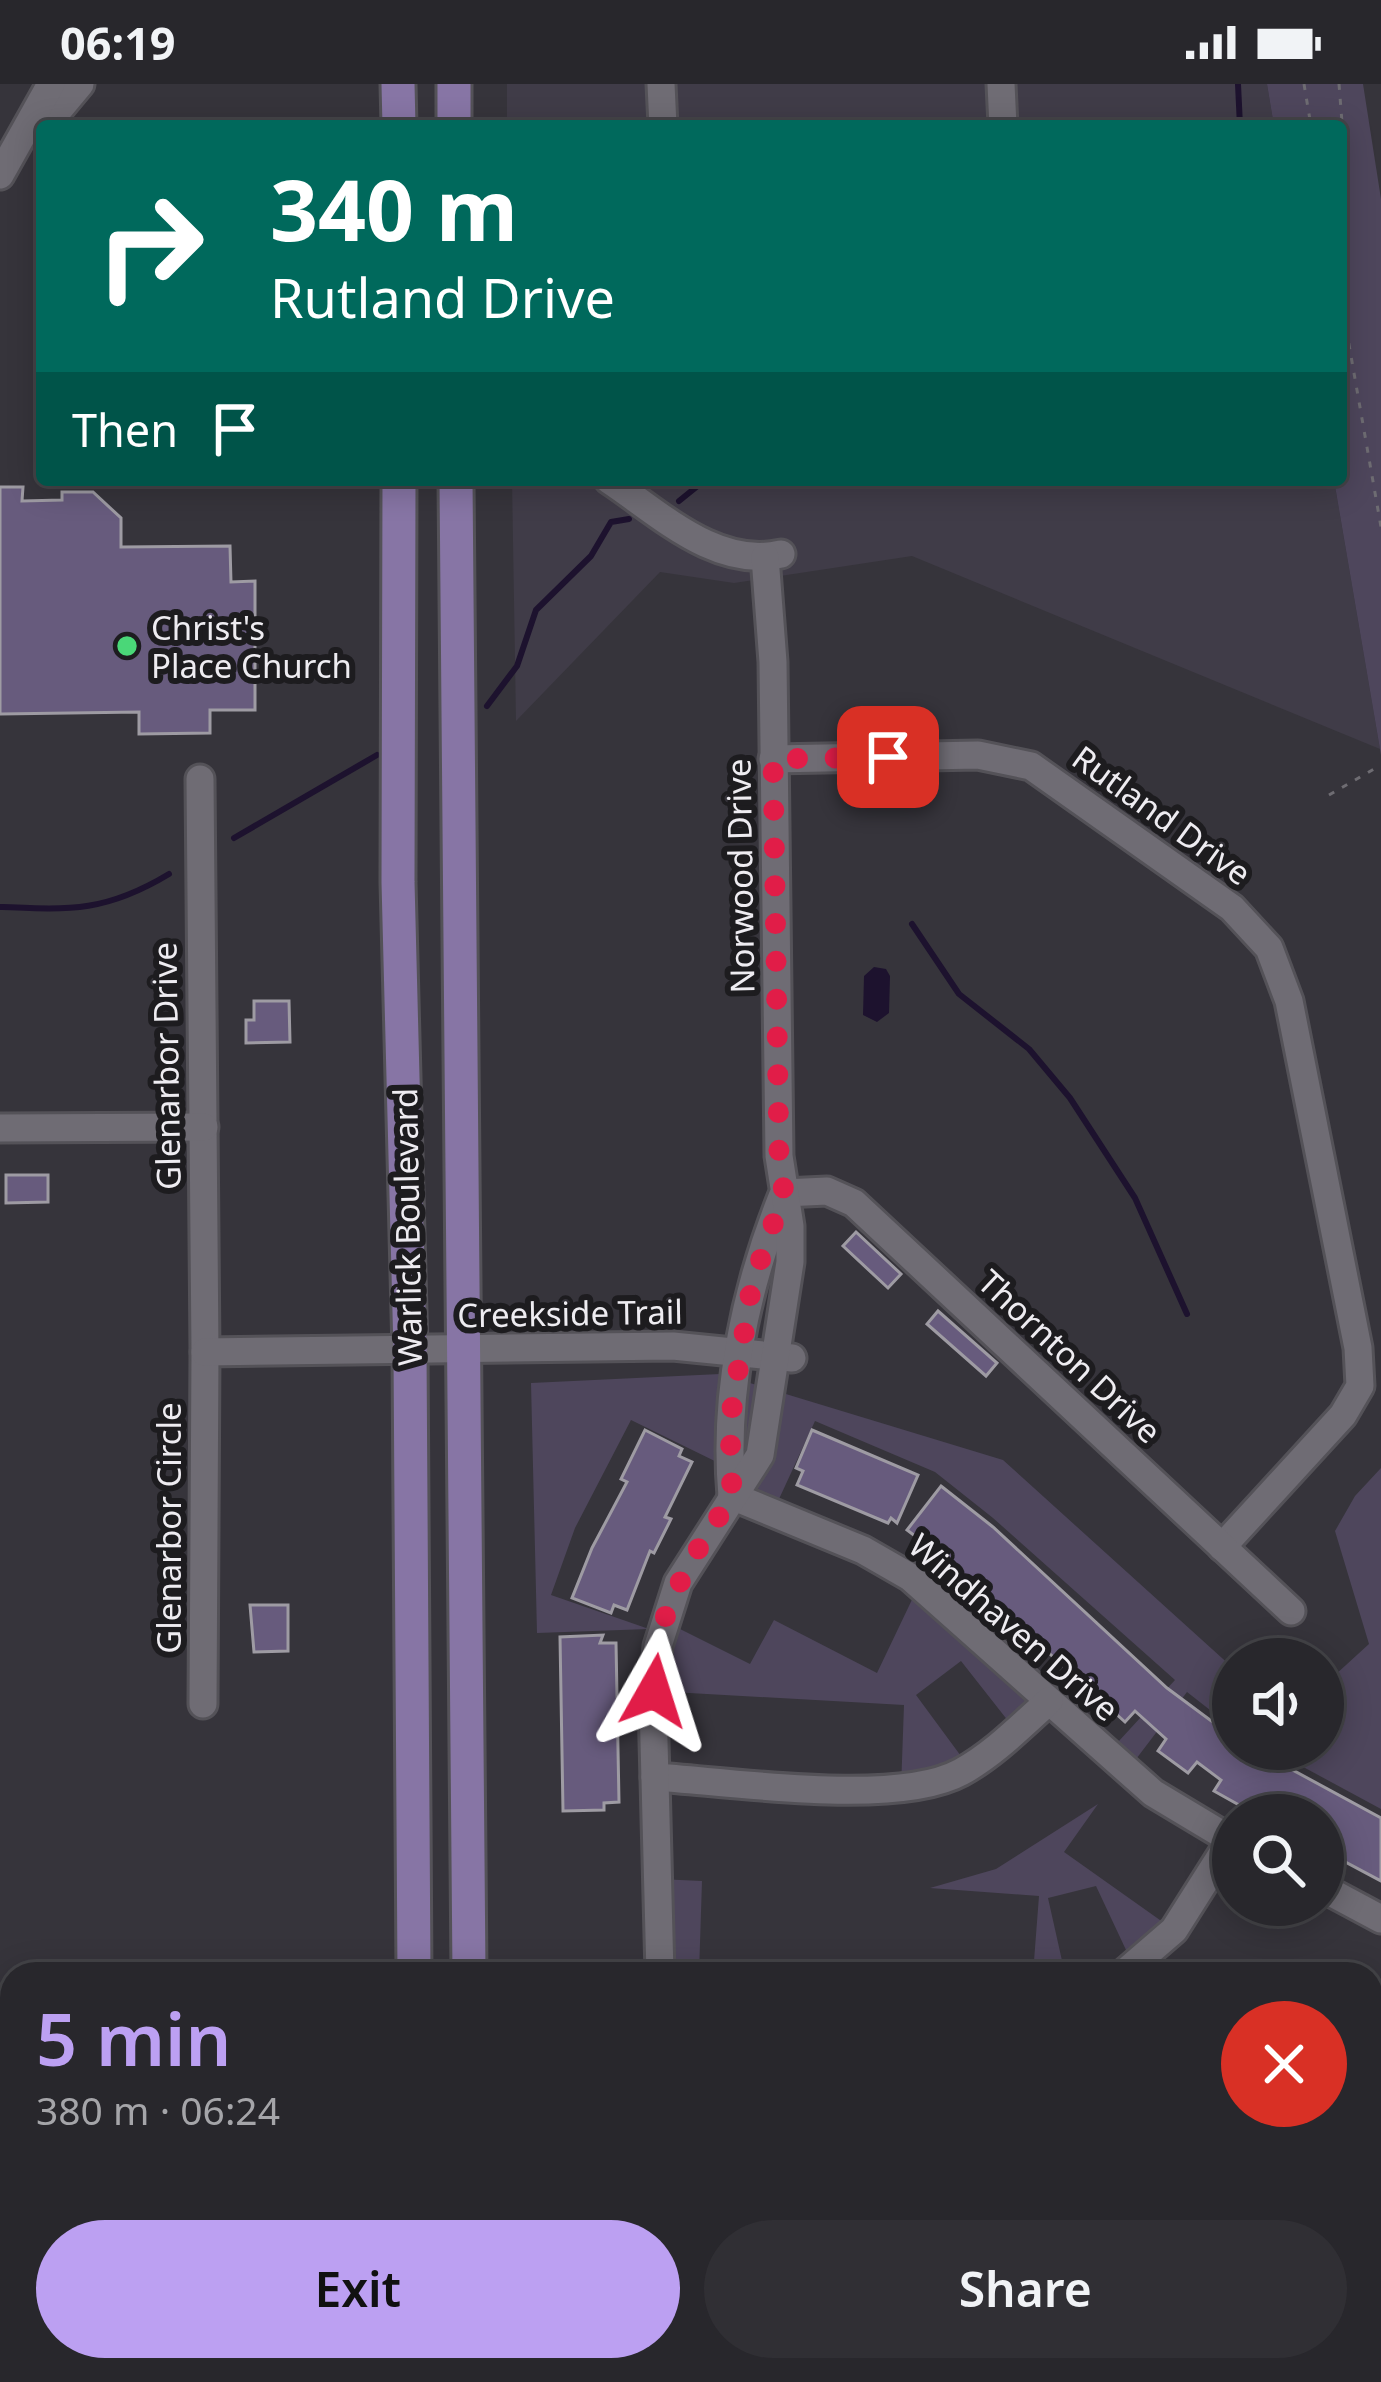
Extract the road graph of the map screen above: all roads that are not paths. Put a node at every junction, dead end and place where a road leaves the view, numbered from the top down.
1 (398, 84) edge
2 (454, 84) edge
3 (662, 84) edge
4 (1001, 84) edge
5 (64, 87) edge
6 (41, 120) edge
7 (48, 120) edge
8 (399, 120) edge
9 (454, 120) edge
10 (663, 120) edge
11 (1003, 120) edge
12 (36, 126) edge
13 (36, 137) edge
14 (0, 177) edge
15 (399, 486) edge
16 (456, 486) edge
17 (618, 486) edge
18 (773, 759) junction
19 (200, 778) dead end
20 (204, 1127) junction
21 (0, 1128) edge
22 (784, 1193) junction
23 (465, 1349) junction
24 (410, 1351) junction
25 (741, 1351) junction
26 (205, 1352) junction
27 (784, 1357) junction
28 (732, 1496) junction
29 (1222, 1547) junction
30 (1291, 1611) dead end
31 (1049, 1701) junction
32 (203, 1704) dead end
33 (655, 1777) junction
34 (1212, 1829) edge
35 (1212, 1872) edge
36 (1344, 1899) edge
37 (1381, 1919) edge
38 (414, 1962) edge
39 (469, 1962) edge
40 (660, 1962) edge
41 (1137, 1962) edge

1 - 8 main road
2 - 9 main road
3 - 10 street
4 - 11 street
5 - 6 street
5 - 7 street
12 - 14 street
13 - 14 street
15 - 24 main road, Warlick Boulevard
16 - 23 main road, Warlick Boulevard
17 - 18 street, Norwood Drive
18 - 22 street, Norwood Drive
18 - 29 street, Rutland Drive
19 - 20 street, Glenarbor Drive
20 - 21 street
20 - 26 street, Glenarbor Drive
22 - 25 street, Norwood Drive
22 - 27 street, Norwood Drive
22 - 29 street, Thornton Drive
23 - 24 street, Creekside Trail
23 - 25 street, Creekside Trail
23 - 39 main road, Warlick Boulevard
24 - 26 street, Creekside Trail
24 - 38 main road, Warlick Boulevard
25 - 27 street, Creekside Trail
25 - 28 street, Norwood Drive
26 - 32 street, Glenarbor Circle
27 - 28 street, Norwood Drive
28 - 31 street, Windhaven Drive
28 - 33 street, Norwood Drive
29 - 30 street, Thornton Drive
31 - 33 street
31 - 34 street, Windhaven Drive
33 - 40 street, Norwood Drive
35 - 41 street
36 - 37 street

